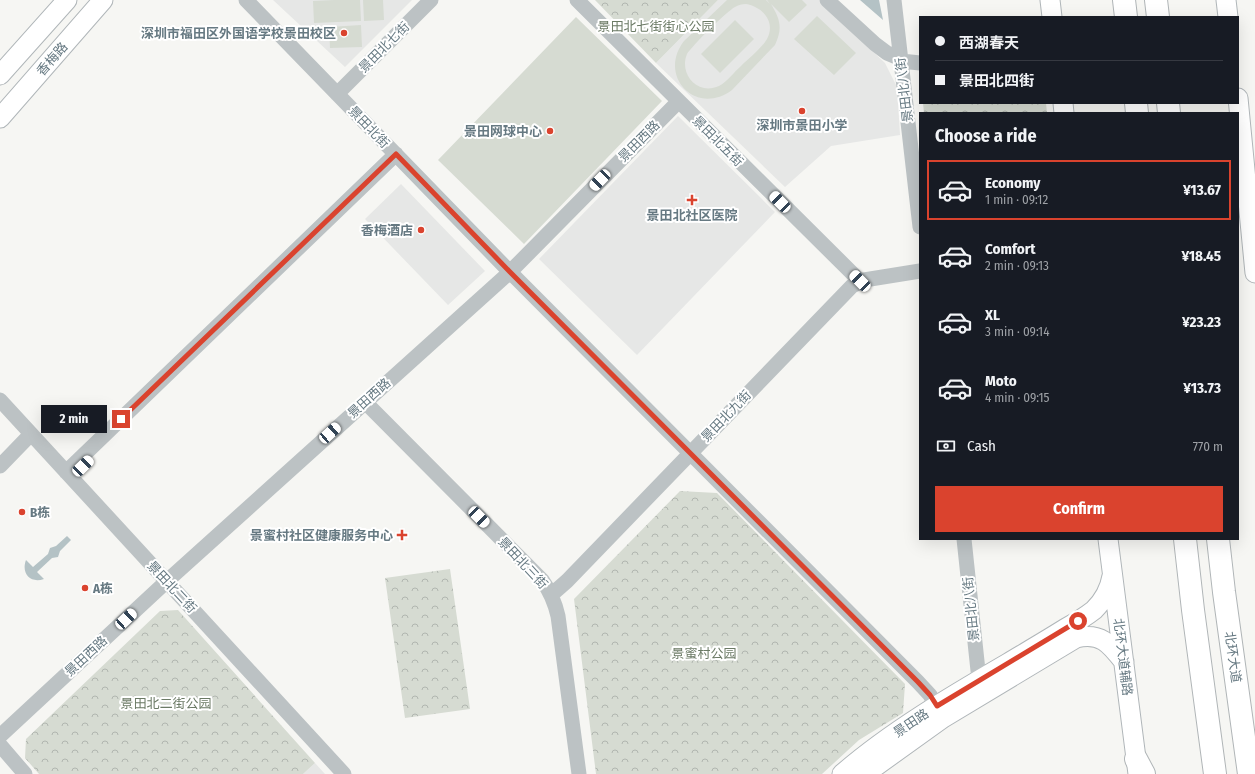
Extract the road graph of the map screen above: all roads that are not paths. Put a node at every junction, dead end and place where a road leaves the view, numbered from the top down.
1 (67, 0) edge
2 (103, 0) edge
3 (246, 0) edge
4 (431, 0) edge
5 (577, 0) edge
6 (827, 0) edge
7 (894, 0) edge
8 (1050, 0) edge
9 (1124, 0) edge
10 (1156, 0) edge
11 (1226, 0) edge
12 (1052, 16) edge
13 (1126, 16) edge
14 (1158, 16) edge
15 (1228, 16) edge
16 (901, 61) junction
17 (919, 63) edge
18 (0, 75) edge
19 (25, 90) junction
20 (337, 94) junction
21 (678, 101) junction
22 (1239, 104) edge
23 (0, 118) edge
24 (399, 157) junction
25 (919, 218) edge
26 (919, 271) edge
27 (510, 272) junction
28 (1255, 273) edge
29 (860, 281) junction
30 (0, 400) edge
31 (365, 402) junction
32 (31, 434) junction
33 (691, 452) junction
34 (0, 466) edge
35 (69, 475) junction
36 (964, 540) edge
37 (1108, 540) edge
38 (1185, 540) edge
39 (1218, 540) edge
40 (1112, 576) junction
41 (167, 581) junction
42 (551, 595) junction
43 (1124, 662) junction
44 (979, 680) junction
45 (940, 712) junction
46 (0, 736) edge
47 (0, 745) edge
48 (1140, 769) edge
49 (25, 774) edge
50 (344, 774) edge
51 (579, 774) edge
52 (842, 774) edge
53 (865, 774) edge
54 (1215, 774) edge
55 (1249, 774) edge

1 - 18 main road
2 - 19 main road, 香梅路
3 - 20 street, 景田北街
4 - 20 street, 景田北七街
5 - 21 street, 景田北五街
6 - 16 street
7 - 16 street, 景田北八街
8 - 12 main road
9 - 13 highway
10 - 14 highway
11 - 15 main road
16 - 17 street
16 - 25 street, 景田北八街
18 - 19 main road
19 - 23 main road, 香梅路
20 - 24 street, 景田北街
21 - 27 street, 景田西路
21 - 29 street, 景田北五街
22 - 28 main road
24 - 27 street, 景田北街
24 - 35 street
26 - 29 street, 景田北九街
27 - 31 street, 景田西路
27 - 33 street, 景田北街
29 - 33 street, 景田北九街
30 - 32 street, 景田北二街
31 - 41 street, 景田西路
31 - 42 street, 景田北三街
32 - 34 street
32 - 35 street, 景田北二街
33 - 42 street, 景田北九街
33 - 45 street, 景田北街
35 - 41 street, 景田北二街
36 - 44 street, 景田北八街
37 - 40 main road, 北环大道辅路
38 - 54 highway
39 - 55 highway, 北环大道
40 - 43 main road, 北环大道辅路
40 - 44 main road, 景田路
41 - 46 street, 景田西路
41 - 50 street, 景田北二街
42 - 51 street, 景田北三街
43 - 45 main road, 景田路
43 - 48 main road, 北环大道辅路
44 - 45 main road, 景田路
45 - 52 main road, 景田路
45 - 53 main road, 景田路
47 - 49 street

